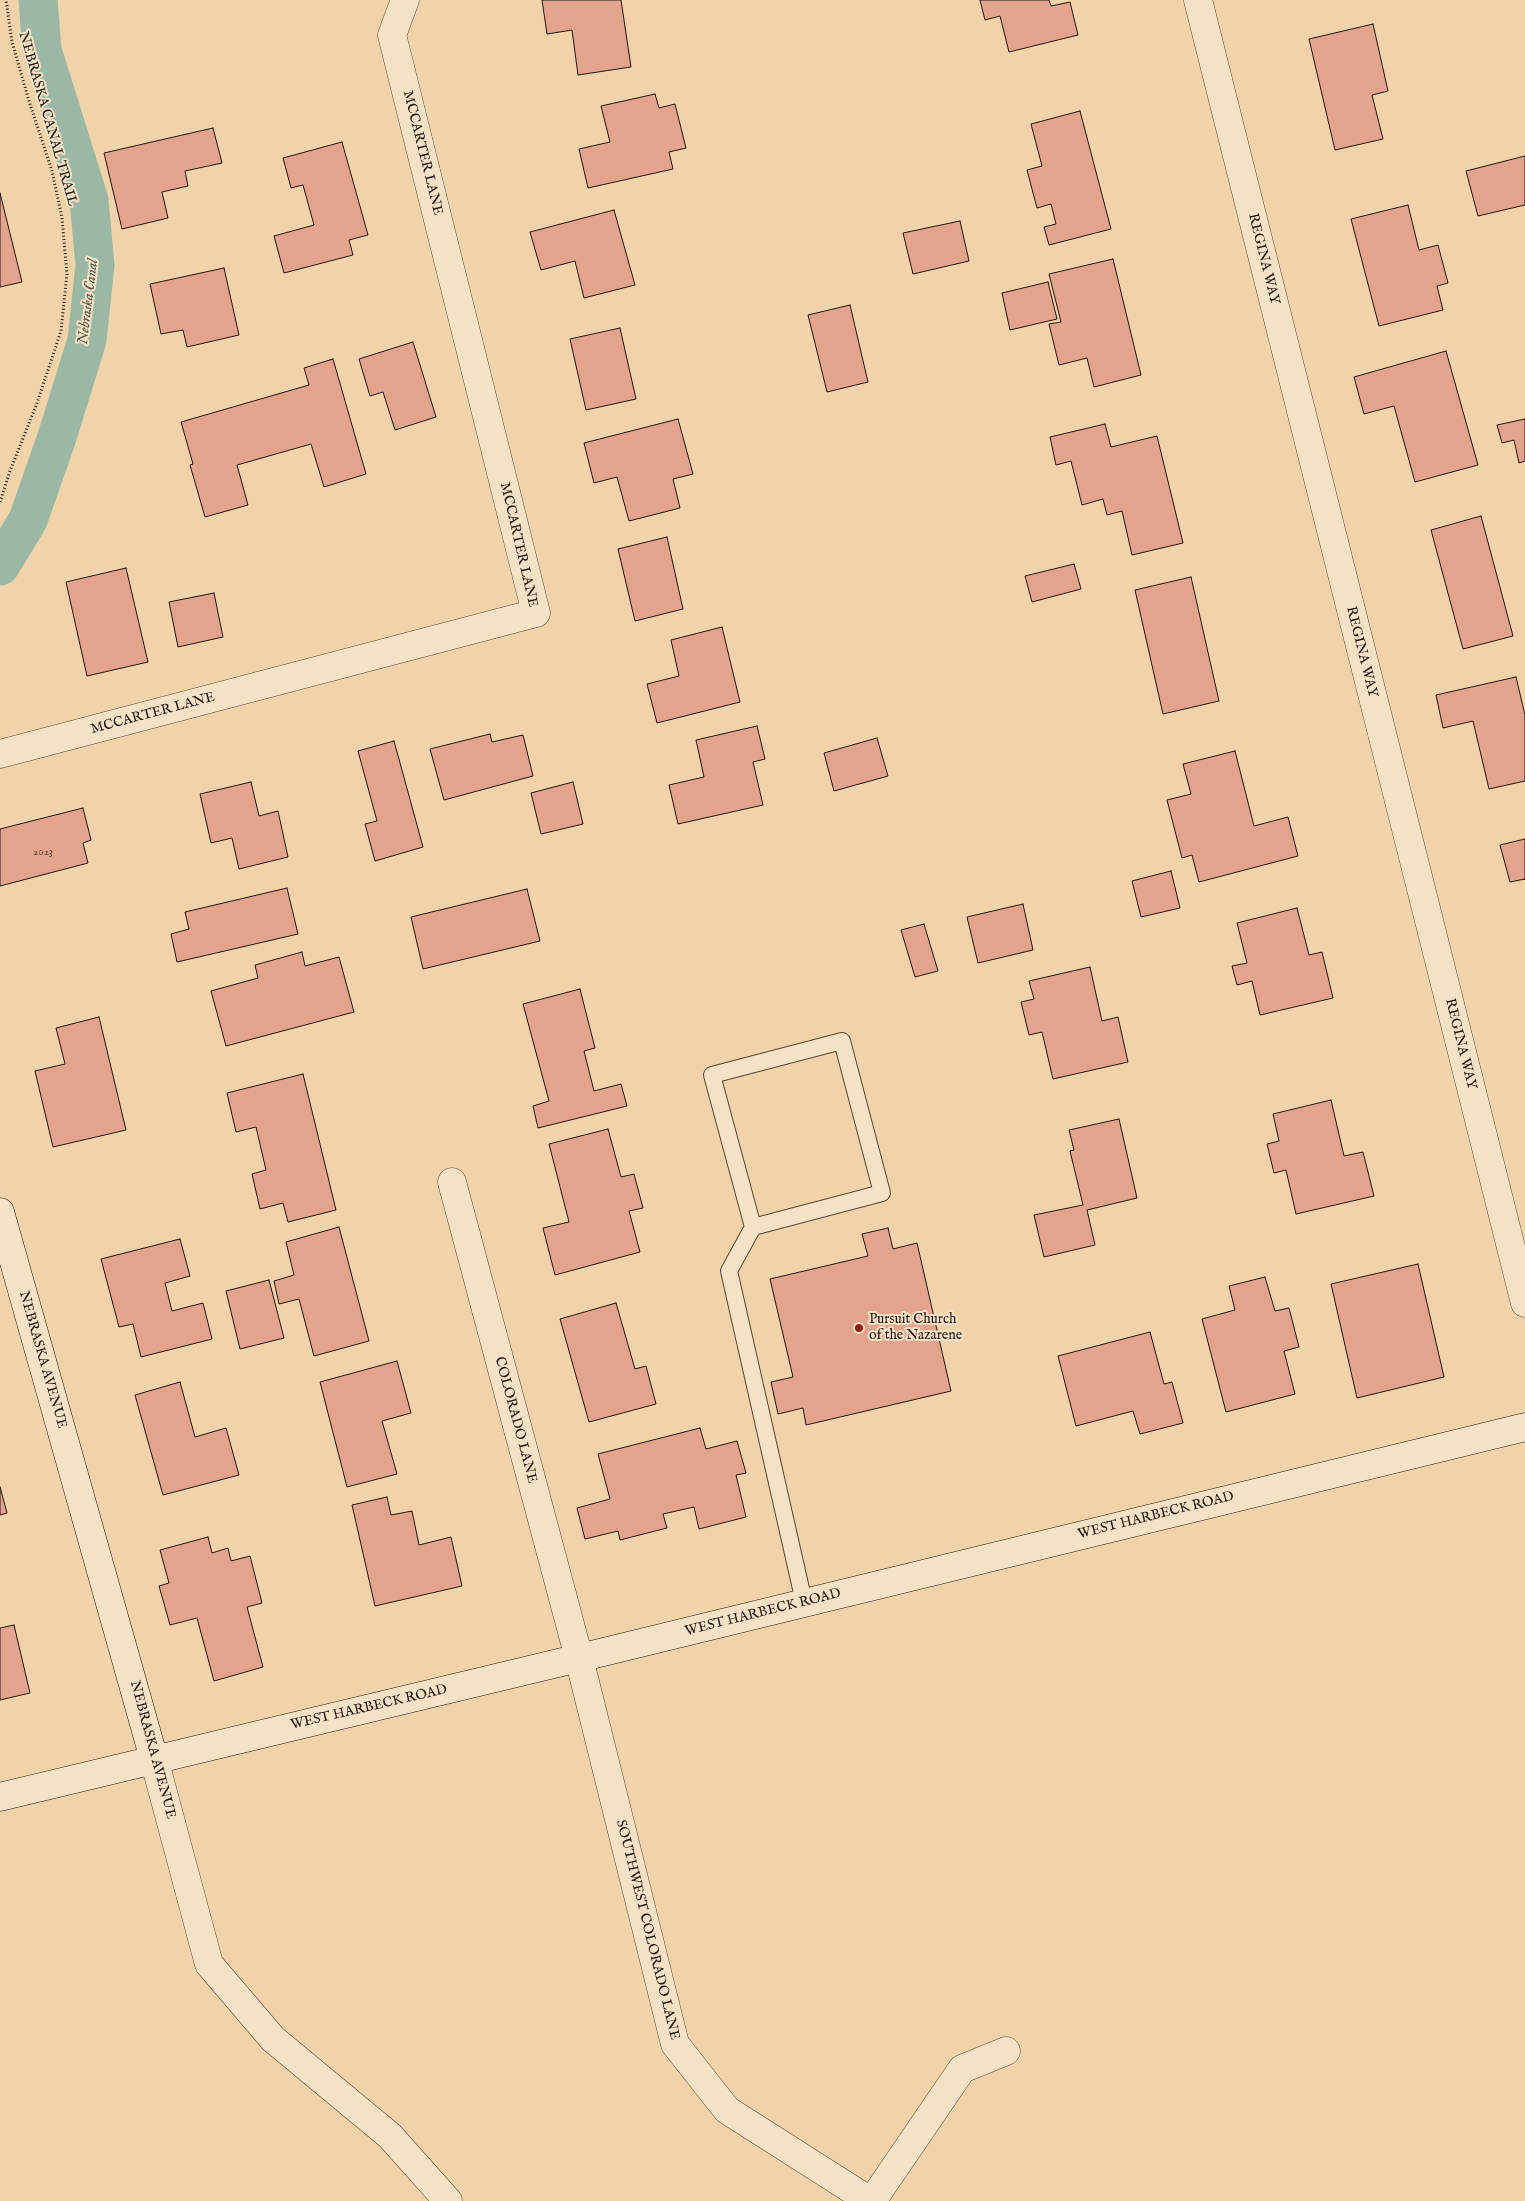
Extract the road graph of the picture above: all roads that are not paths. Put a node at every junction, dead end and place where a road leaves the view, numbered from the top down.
1 (405, 0) edge
2 (1198, 0) edge
3 (0, 754) edge
4 (452, 1182) dead end
5 (0, 1212) edge
6 (753, 1227) junction
7 (1525, 1303) edge
8 (1525, 1427) edge
9 (804, 1602) junction
10 (579, 1658) junction
11 (154, 1759) junction
12 (0, 1797) edge
13 (1006, 2051) dead end
14 (448, 2201) edge
15 (871, 2201) edge

1 - 3 street, MCCARTER LANE
2 - 7 street, REGINA WAY
4 - 10 street, COLORADO LANE
5 - 11 street, NEBRASKA AVENUE
6 - 6 lane
6 - 9 lane
8 - 9 street, WEST HARBECK ROAD
9 - 10 street, WEST HARBECK ROAD
10 - 11 street, WEST HARBECK ROAD
10 - 15 street, SOUTHWEST COLORADO LANE
11 - 12 street, WEST HARBECK ROAD
11 - 14 street, NEBRASKA AVENUE
13 - 15 street

